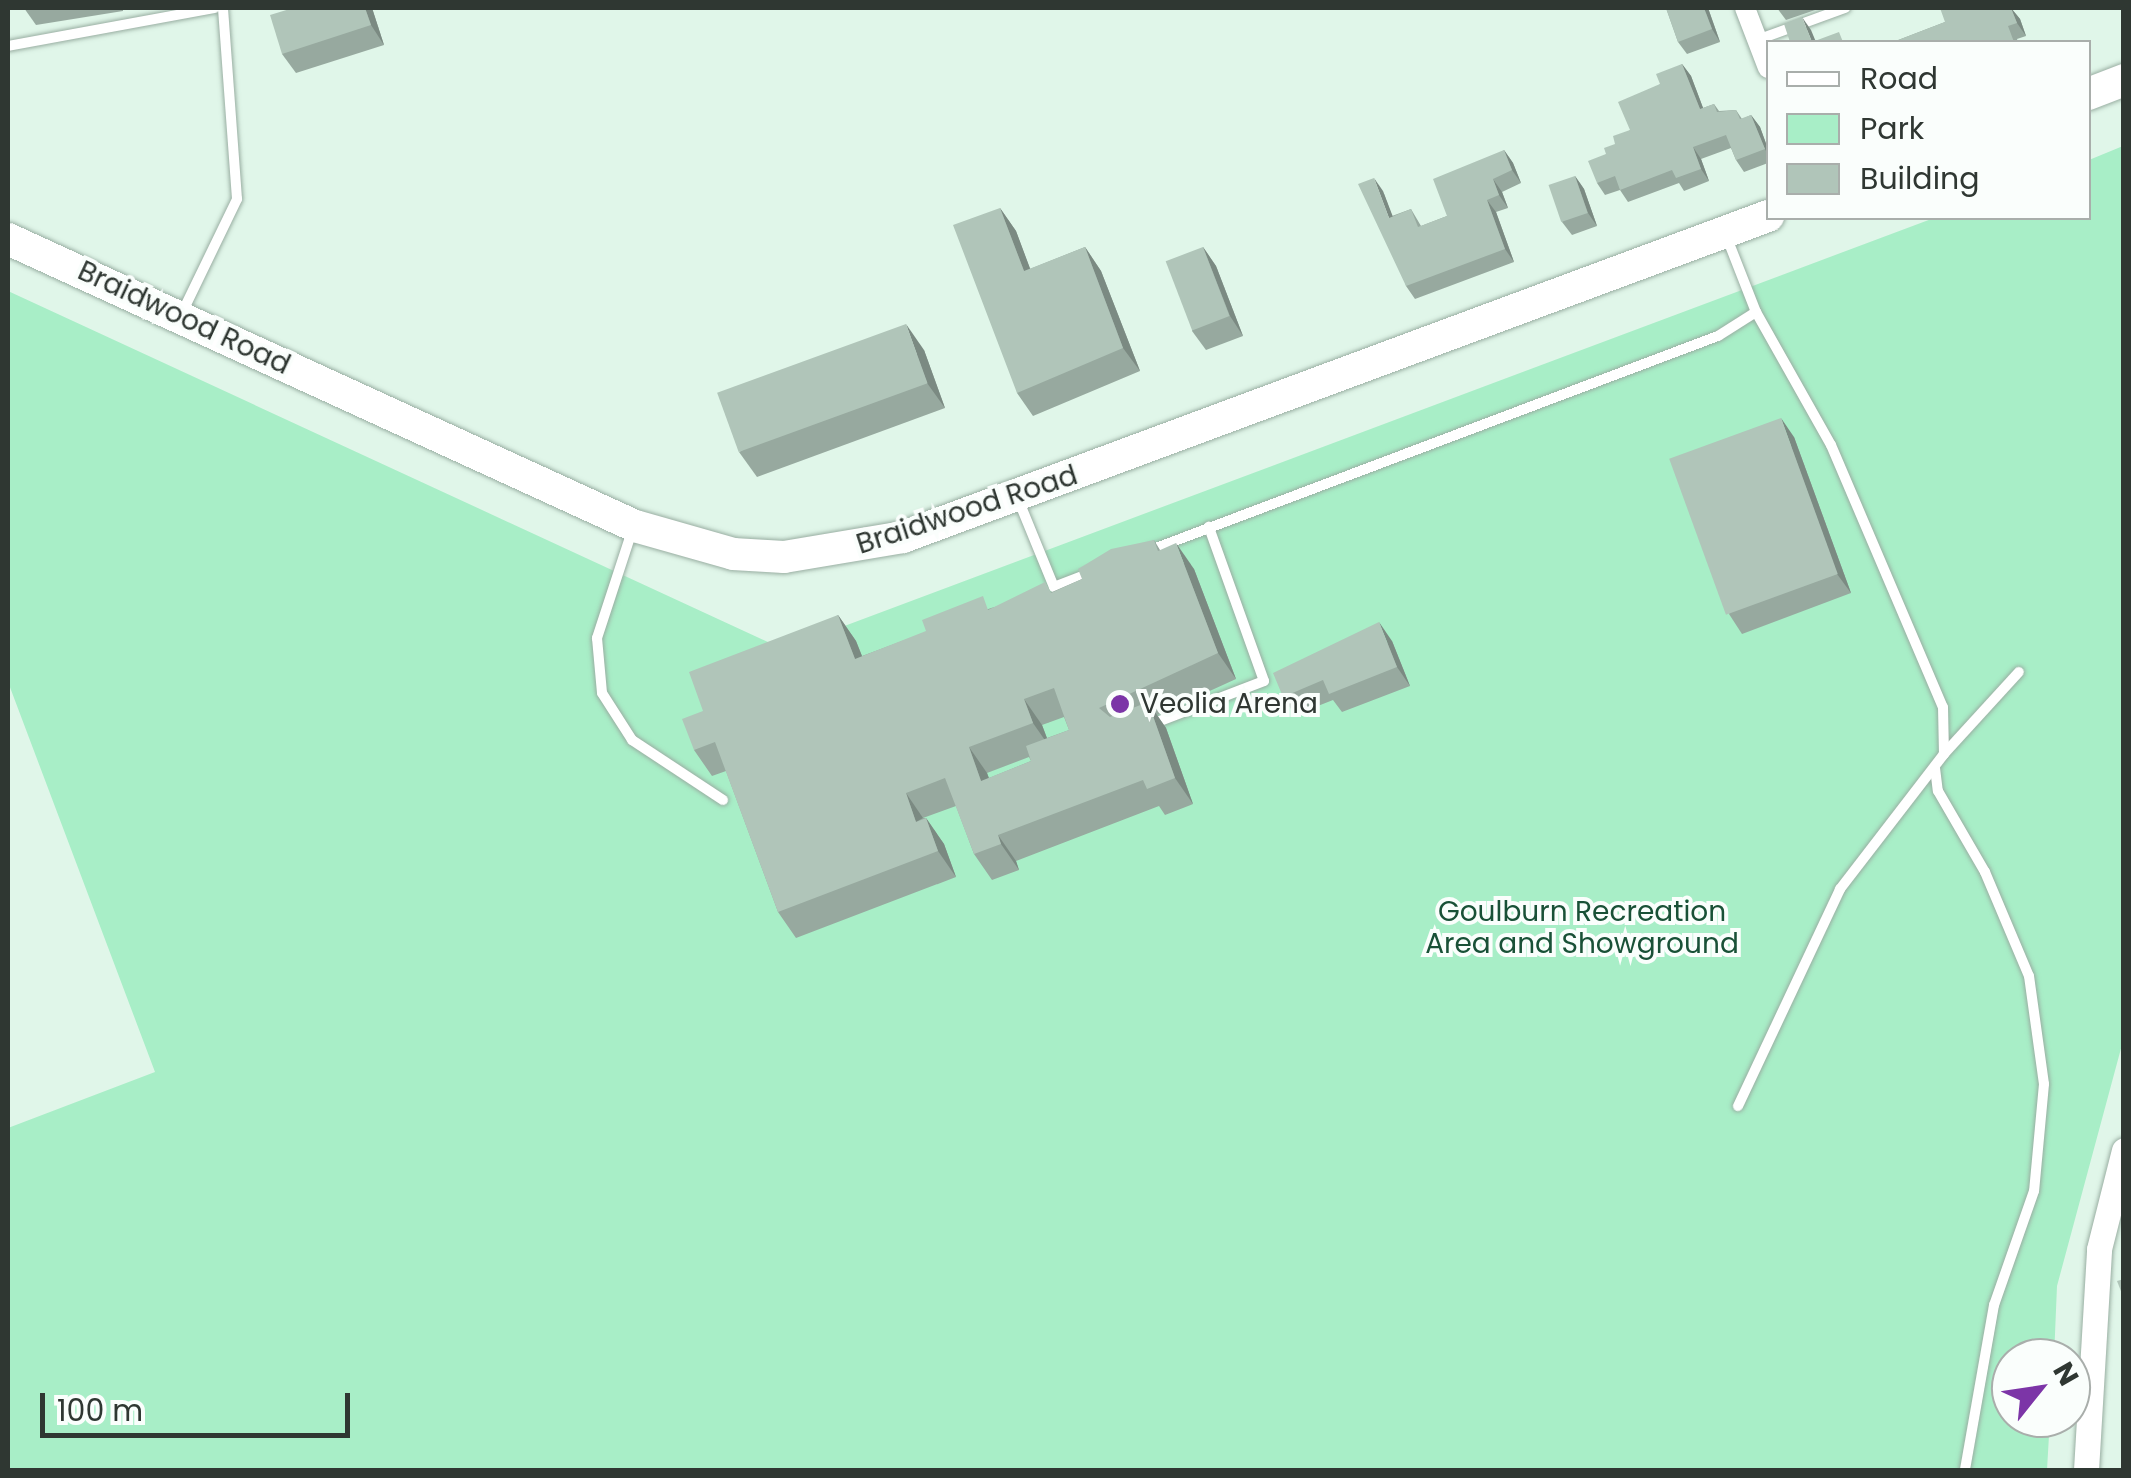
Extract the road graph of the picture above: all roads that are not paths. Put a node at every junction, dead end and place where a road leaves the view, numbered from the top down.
1 (219, 8) edge
2 (1745, 8) edge
3 (1845, 8) edge
4 (1757, 40) junction
5 (8, 46) edge
6 (1766, 63) edge
7 (2124, 80) edge
8 (2091, 93) edge
9 (1766, 217) edge
10 (1725, 233) junction
11 (8, 239) edge
12 (1756, 312) junction
13 (180, 316) junction
14 (1017, 496) junction
15 (635, 526) junction
16 (1209, 527) junction
17 (1140, 554) edge
18 (1106, 567) edge
19 (2019, 672) dead end
20 (1143, 728) edge
21 (1944, 754) junction
22 (1936, 768) junction
23 (723, 800) dead end
24 (1738, 1106) dead end
25 (2124, 1150) edge
26 (1965, 1470) edge
27 (2086, 1470) edge

1 - 5 lane
1 - 13 lane
2 - 4 street
3 - 4 lane
4 - 6 street
7 - 8 main road
9 - 10 main road, Braidwood Road
10 - 12 lane
10 - 14 main road, Braidwood Road
11 - 13 main road, Braidwood Road
12 - 16 lane
12 - 21 lane
13 - 15 main road, Braidwood Road
14 - 15 main road, Braidwood Road
14 - 18 lane
15 - 23 lane
16 - 17 lane
16 - 20 lane
19 - 21 lane
21 - 22 lane
22 - 24 lane
22 - 26 lane
25 - 27 street

